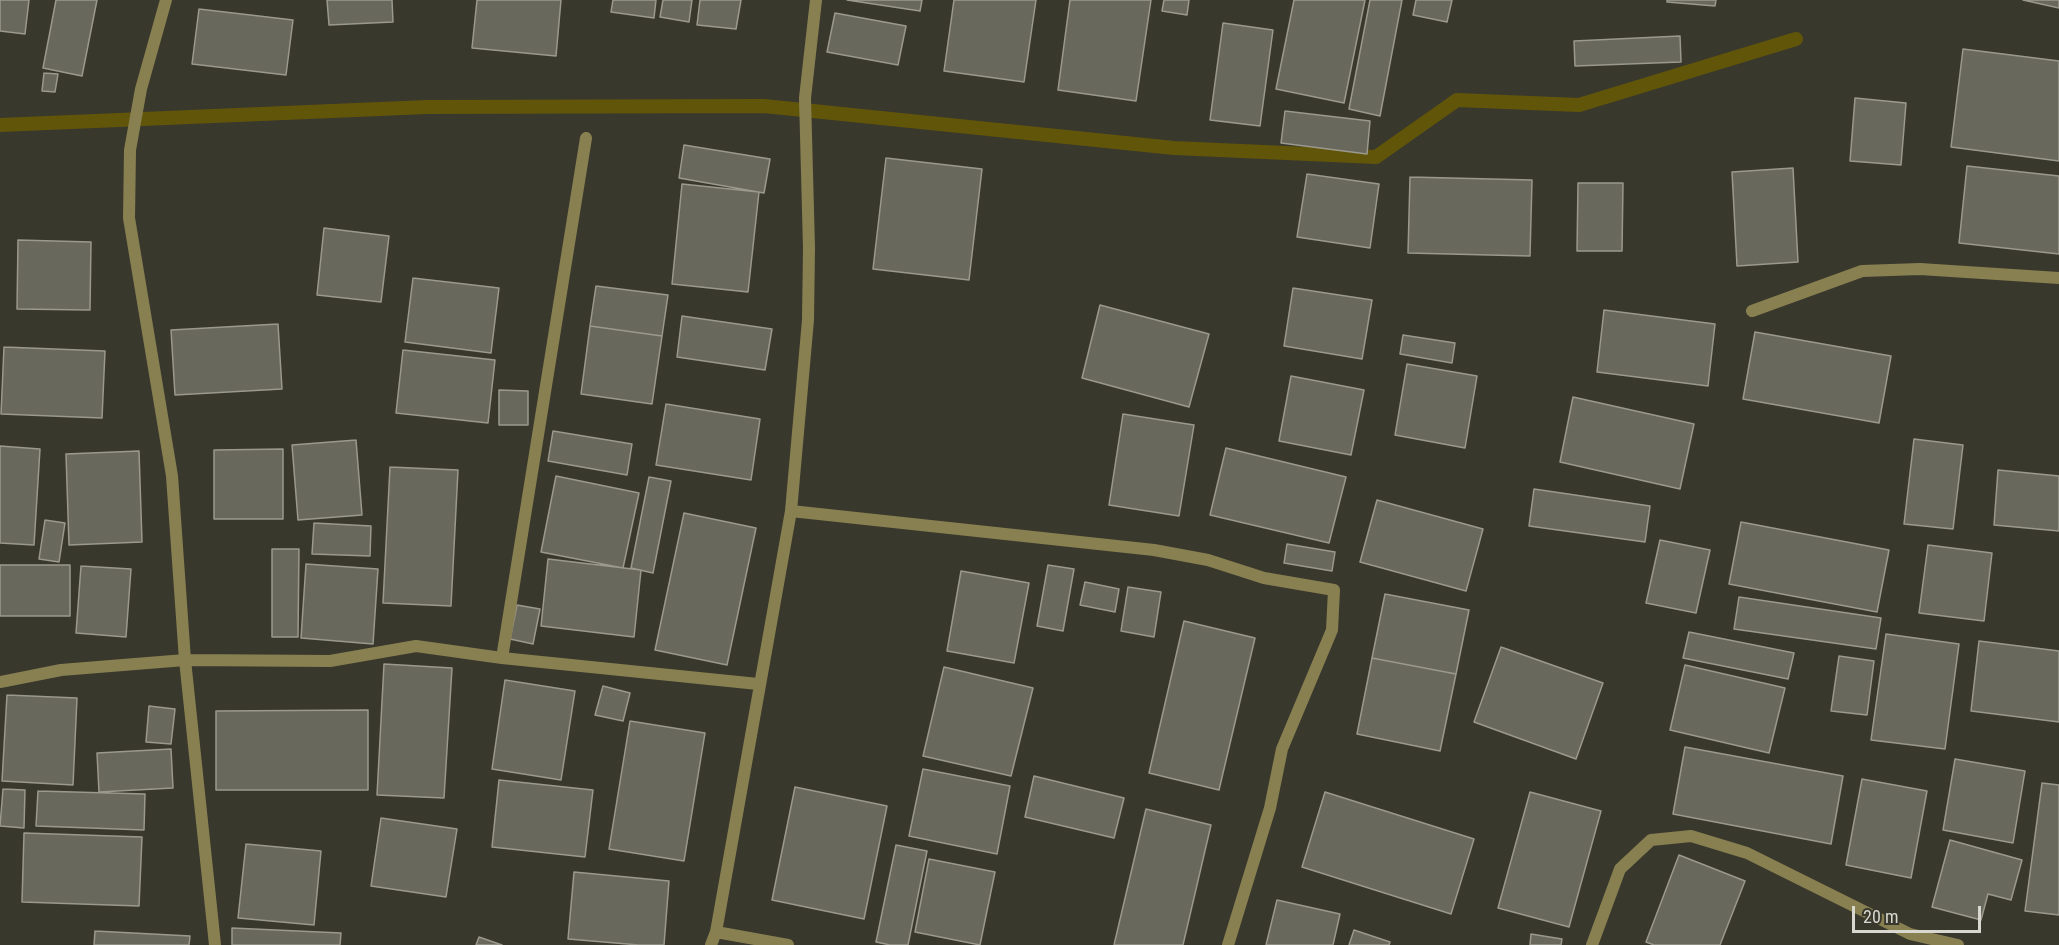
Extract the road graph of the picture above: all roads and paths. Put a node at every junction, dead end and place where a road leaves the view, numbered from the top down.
1 (166, 0) edge
2 (816, 0) edge
3 (586, 138) dead end
4 (2059, 278) edge
5 (1752, 311) dead end
6 (791, 511) junction
7 (502, 658) junction
8 (185, 660) junction
9 (0, 682) edge
10 (758, 684) junction
11 (716, 932) junction
12 (215, 945) edge
13 (711, 945) edge
14 (788, 945) edge
15 (1228, 945) edge
16 (1592, 945) edge
17 (1958, 945) edge

1 - 8 street
2 - 6 street
3 - 7 street
4 - 5 street
6 - 10 street
6 - 15 street
7 - 8 street
7 - 10 street
8 - 9 street
8 - 12 street
10 - 11 street
11 - 13 street
11 - 14 street
16 - 17 street

